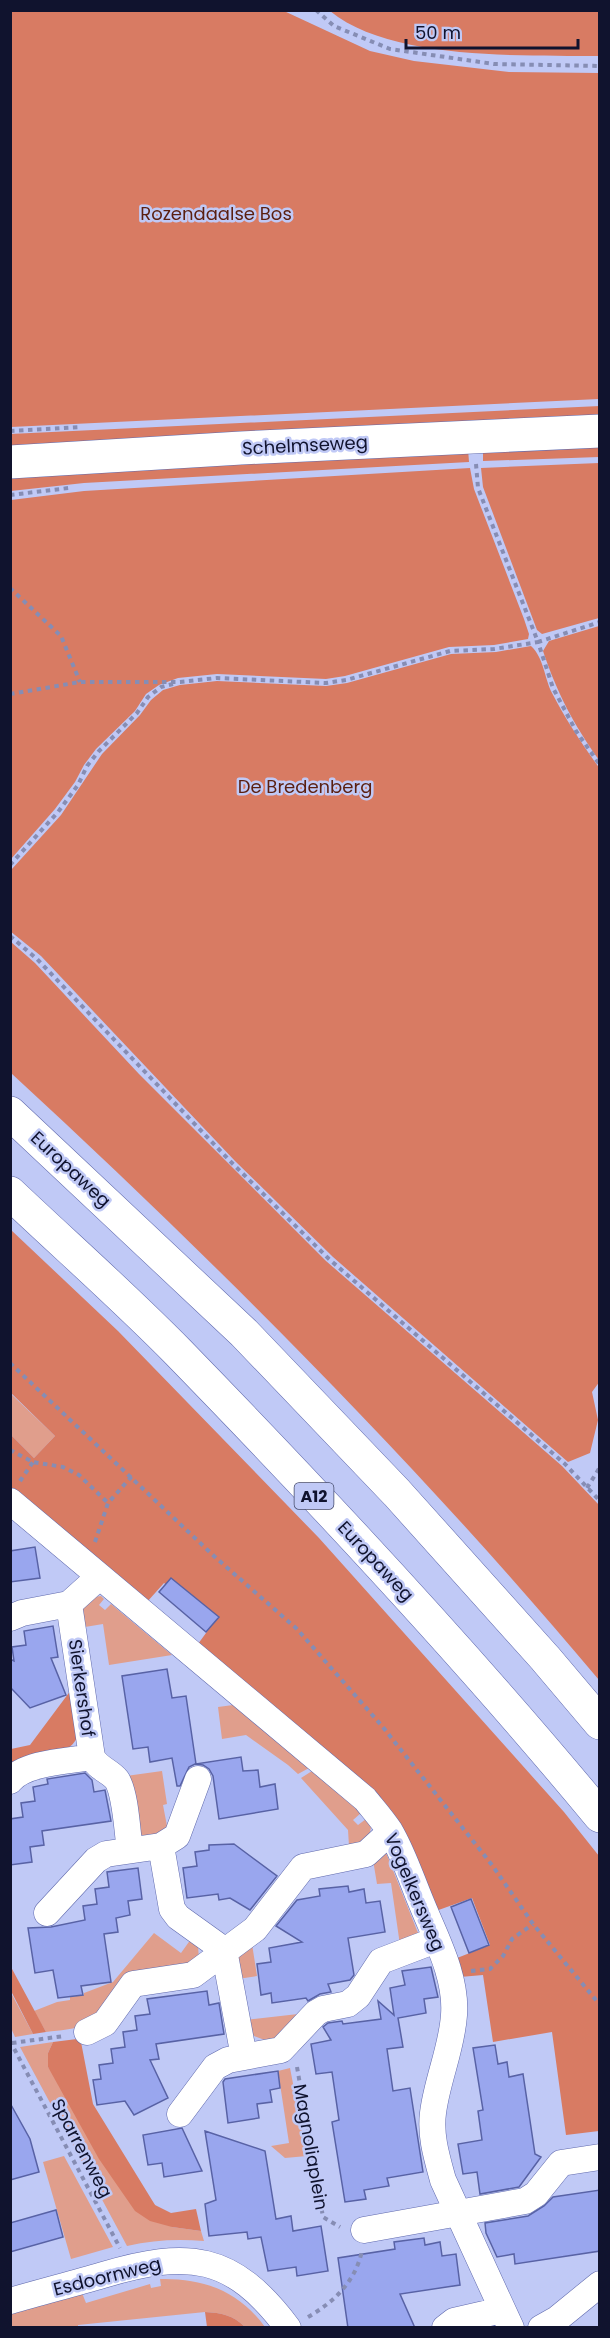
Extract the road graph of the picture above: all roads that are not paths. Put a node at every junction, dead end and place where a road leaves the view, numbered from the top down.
1 (600, 431) edge
2 (10, 462) edge
3 (10, 1113) edge
4 (10, 1193) edge
5 (14, 1493) edge
6 (94, 1572) junction
7 (69, 1604) junction
8 (10, 1618) edge
9 (600, 1724) edge
10 (92, 1757) junction
11 (198, 1779) dead end
12 (10, 1781) edge
13 (600, 1816) edge
14 (390, 1832) junction
15 (161, 1846) junction
16 (130, 1850) junction
17 (47, 1913) dead end
18 (436, 1940) junction
19 (225, 1950) junction
20 (87, 2032) road end
21 (244, 2057) junction
22 (180, 2114) dead end
23 (600, 2157) edge
24 (458, 2213) junction
25 (363, 2230) road end
26 (600, 2284) edge
27 (10, 2301) edge
28 (507, 2319) edge
29 (293, 2325) edge
30 (445, 2328) edge
31 (541, 2328) edge

1 - 2 main road, Schelmseweg
3 - 9 main road, Europaweg
4 - 13 main road, Europaweg / A12
5 - 6 street, Vogelkersweg
6 - 7 street
6 - 14 street, Vogelkersweg
7 - 8 street
7 - 10 street, Sierkershof
10 - 12 street, Sierkershof
10 - 16 street
11 - 15 street
14 - 18 street, Vogelkersweg
14 - 19 street
15 - 16 street
15 - 19 street
16 - 17 street
18 - 21 street
18 - 24 street, Vogelkersweg
19 - 20 street
19 - 21 street
21 - 22 street
23 - 24 street
24 - 25 street
24 - 28 street, Vogelkersweg
26 - 31 street
27 - 29 street, Esdoornweg
28 - 30 street

